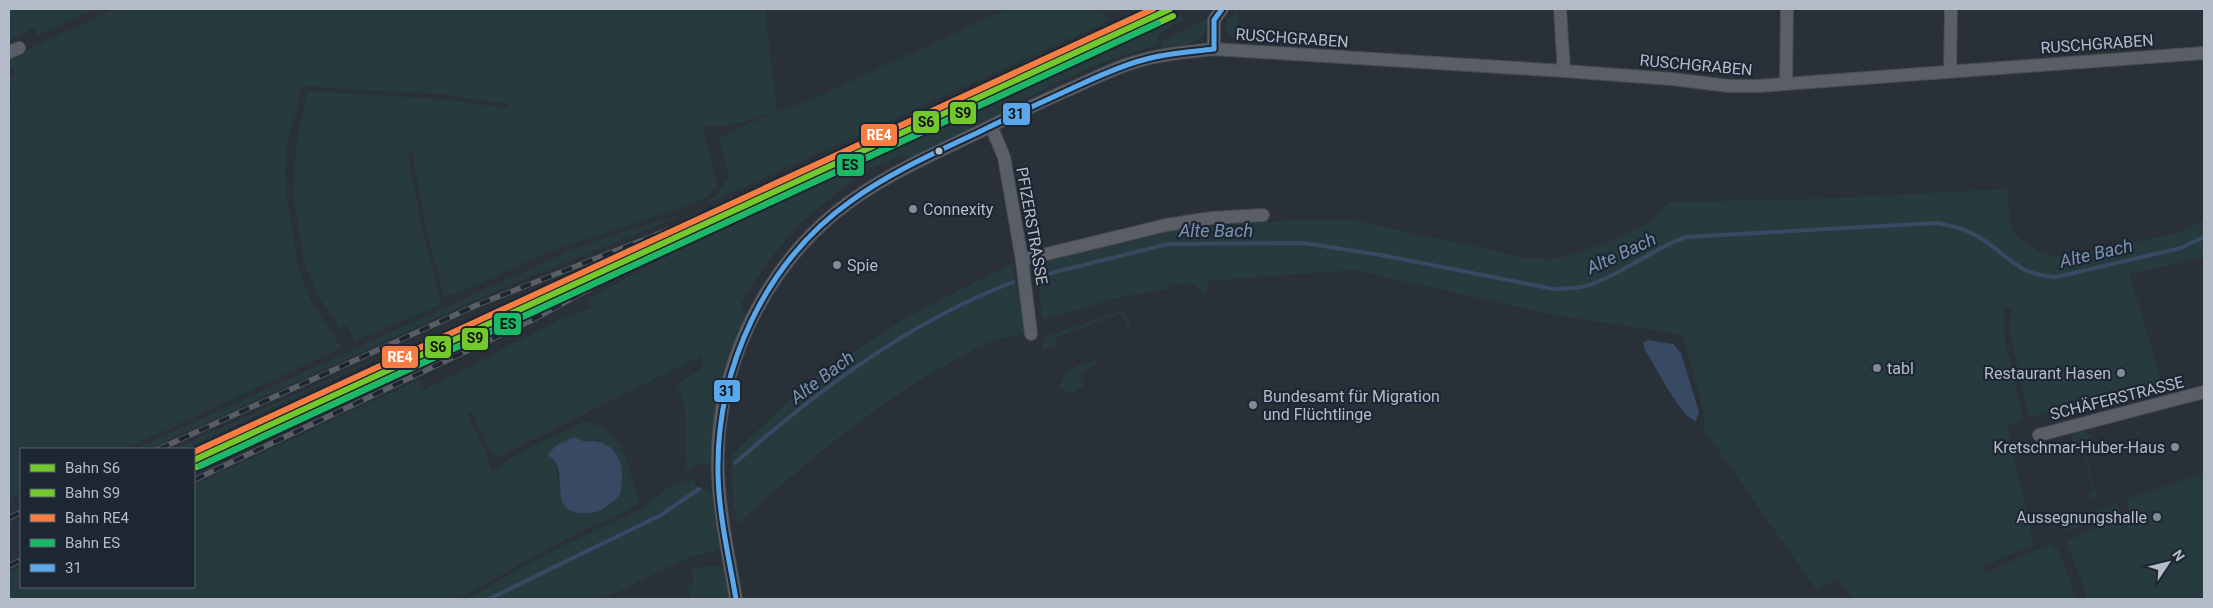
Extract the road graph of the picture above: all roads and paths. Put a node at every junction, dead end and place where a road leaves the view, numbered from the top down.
1 (1222, 9) edge
2 (1560, 9) edge
3 (1787, 9) edge
4 (1951, 9) edge
5 (1214, 49) junction
6 (2204, 53) edge
7 (1564, 71) junction
8 (1950, 71) junction
9 (1786, 84) junction
10 (991, 126) junction
11 (1262, 215) dead end
12 (1022, 260) junction
13 (1031, 334) dead end
14 (2204, 392) edge
15 (2038, 435) dead end
16 (736, 599) edge

1 - 5 street
2 - 7 street
3 - 9 street
4 - 8 street
5 - 7 street, RUSCHGRABEN
5 - 10 street, RUSCHGRABEN
6 - 8 street, RUSCHGRABEN
7 - 9 street, RUSCHGRABEN
8 - 9 street, RUSCHGRABEN
10 - 12 street, PFIZERSTRASSE
10 - 16 street, RUSCHGRABEN
11 - 12 street
12 - 13 street, PFIZERSTRASSE
14 - 15 street, SCHÄFERSTRASSE

